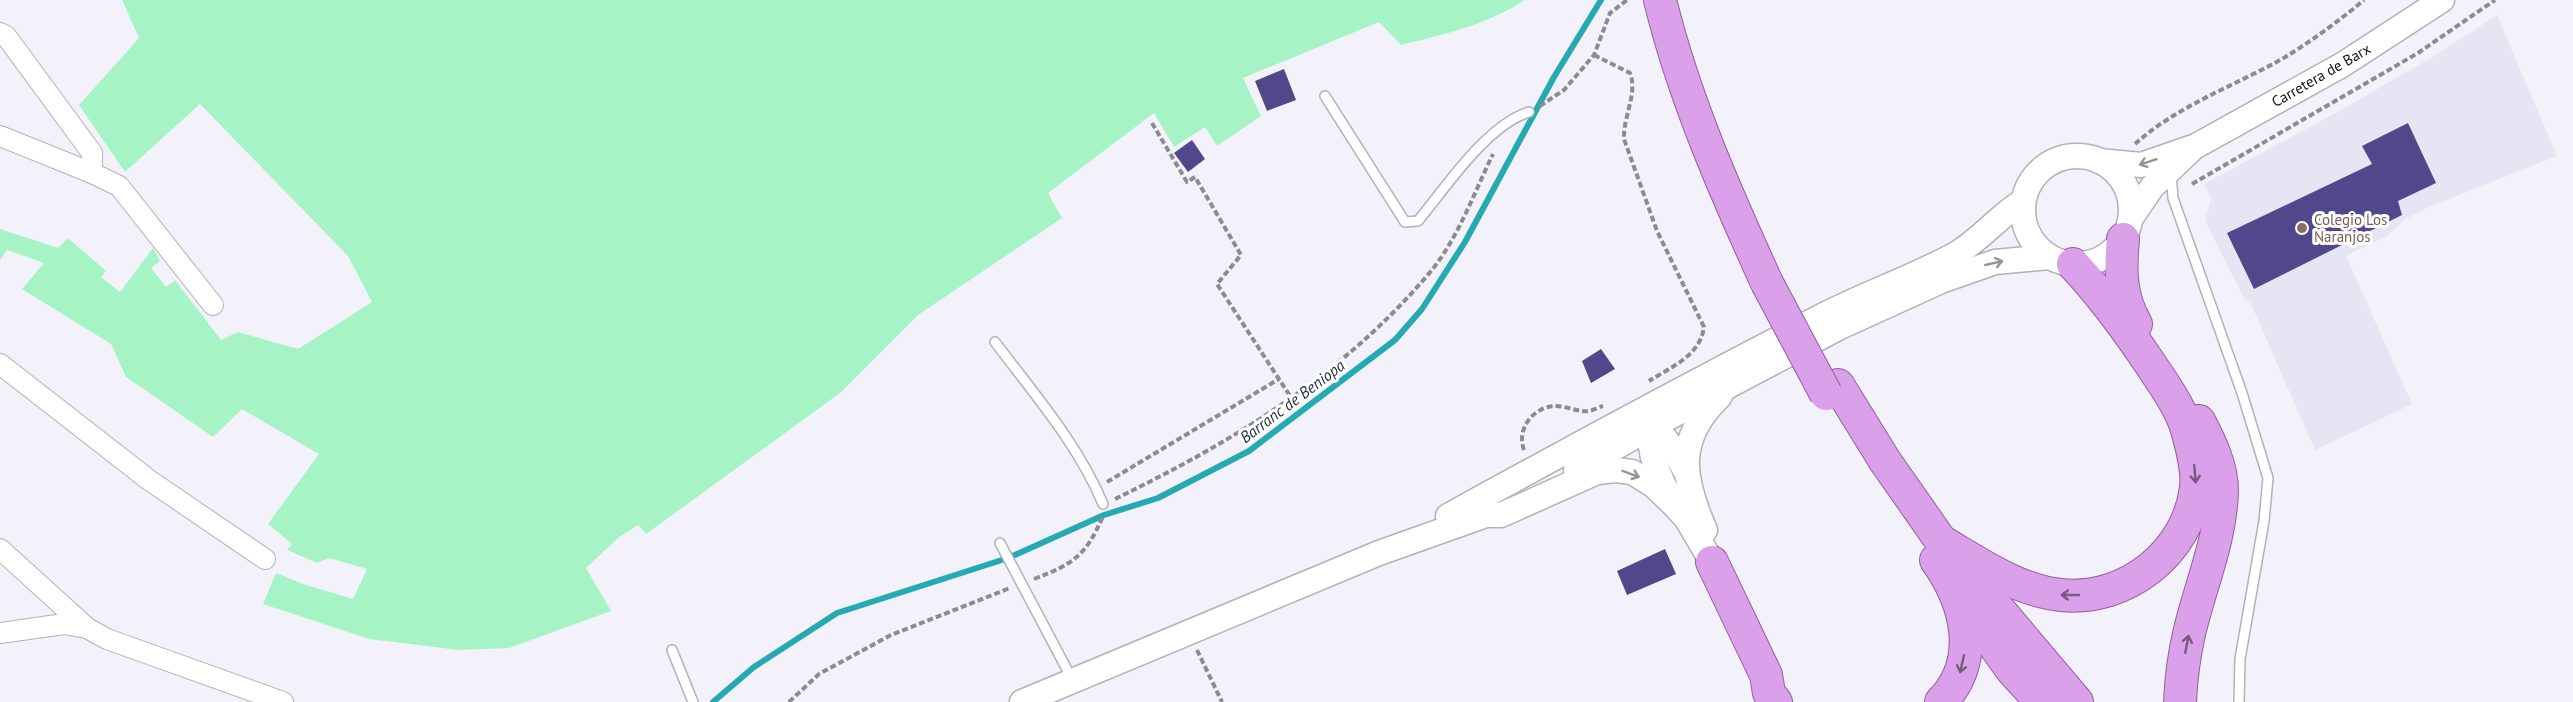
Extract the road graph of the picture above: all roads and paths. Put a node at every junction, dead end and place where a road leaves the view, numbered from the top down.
1 (1627, 0) edge
2 (1659, 0) edge
3 (1674, 0) edge
4 (2364, 0) edge
5 (2442, 0) edge
6 (2495, 0) edge
7 (0, 33) edge
8 (1594, 55) junction
9 (1325, 96) dead end
10 (1529, 112) joint
11 (1152, 123) dead end
12 (1710, 132) junction
13 (0, 136) edge
14 (2196, 146) junction
15 (1494, 151) dead end
16 (2110, 163) junction
17 (2171, 169) junction
18 (92, 173) junction
19 (2192, 184) dead end
20 (2023, 201) junction
21 (2127, 228) junction
22 (2061, 261) junction
23 (1935, 263) junction
24 (213, 305) dead end
25 (995, 342) dead end
26 (0, 364) edge
27 (1279, 379) junction
28 (1646, 382) dead end
29 (1732, 385) junction
30 (1832, 390) junction
31 (1292, 399) junction
32 (1611, 401) dead end
33 (1651, 427) junction
34 (1532, 470) junction
35 (1686, 472) junction
36 (1503, 488) junction
37 (1096, 489) junction
38 (1103, 504) junction
39 (1674, 505) junction
40 (1486, 515) junction
41 (1941, 541) junction
42 (1000, 543) dead end
43 (0, 549) edge
44 (1379, 553) junction
45 (265, 559) dead end
46 (1712, 562) junction
47 (1022, 584) junction
48 (1953, 587) junction
49 (87, 628) junction
50 (0, 633) edge
51 (1189, 633) junction
52 (672, 650) dead end
53 (1073, 681) junction
54 (1771, 689) edge
55 (283, 702) edge
56 (693, 702) edge
57 (789, 702) edge
58 (1022, 702) edge
59 (1222, 702) edge
60 (1793, 702) edge
61 (1941, 702) edge
62 (2041, 702) edge
63 (2077, 702) edge
64 (2180, 702) edge
65 (2239, 702) edge

1 - 8 path
2 - 12 highway
3 - 12 highway
4 - 16 path
5 - 14 street, Carretera de Barx
6 - 19 path
7 - 18 street
8 - 10 path
8 - 28 path
9 - 10 lane
11 - 27 path
12 - 30 highway
13 - 18 street
14 -> 16 street
14 - 17 street
15 - 31 path
16 - 20 street
16 - 21 street
17 - 21 street
17 - 65 lane
18 - 24 street
20 - 22 street
20 - 23 street
21 - 22 street
64 -> 21 highway
29 -> 22 street
22 -> 41 highway
23 - 33 street
23 - 34 street
25 - 37 lane
26 - 45 street
27 - 31 path
27 - 37 path
29 - 33 street
29 - 35 street
30 - 41 highway
30 - 48 highway
31 - 38 path
32 - 34 path
33 - 35 street
33 - 36 street
33 - 39 street
33 - 40 street
34 - 36 street
35 - 46 street
36 - 44 street
37 - 38 lane
38 - 47 path
40 -> 39 street
39 - 46 street
40 - 44 street
41 - 63 highway
42 - 47 lane
43 - 49 street
44 - 51 street
46 - 54 highway
47 - 53 lane
47 - 57 path
48 -> 61 highway
48 - 62 highway
49 - 50 street
49 - 55 street
51 - 53 street
51 - 59 path
52 - 56 lane
53 - 58 street
54 - 60 highway

